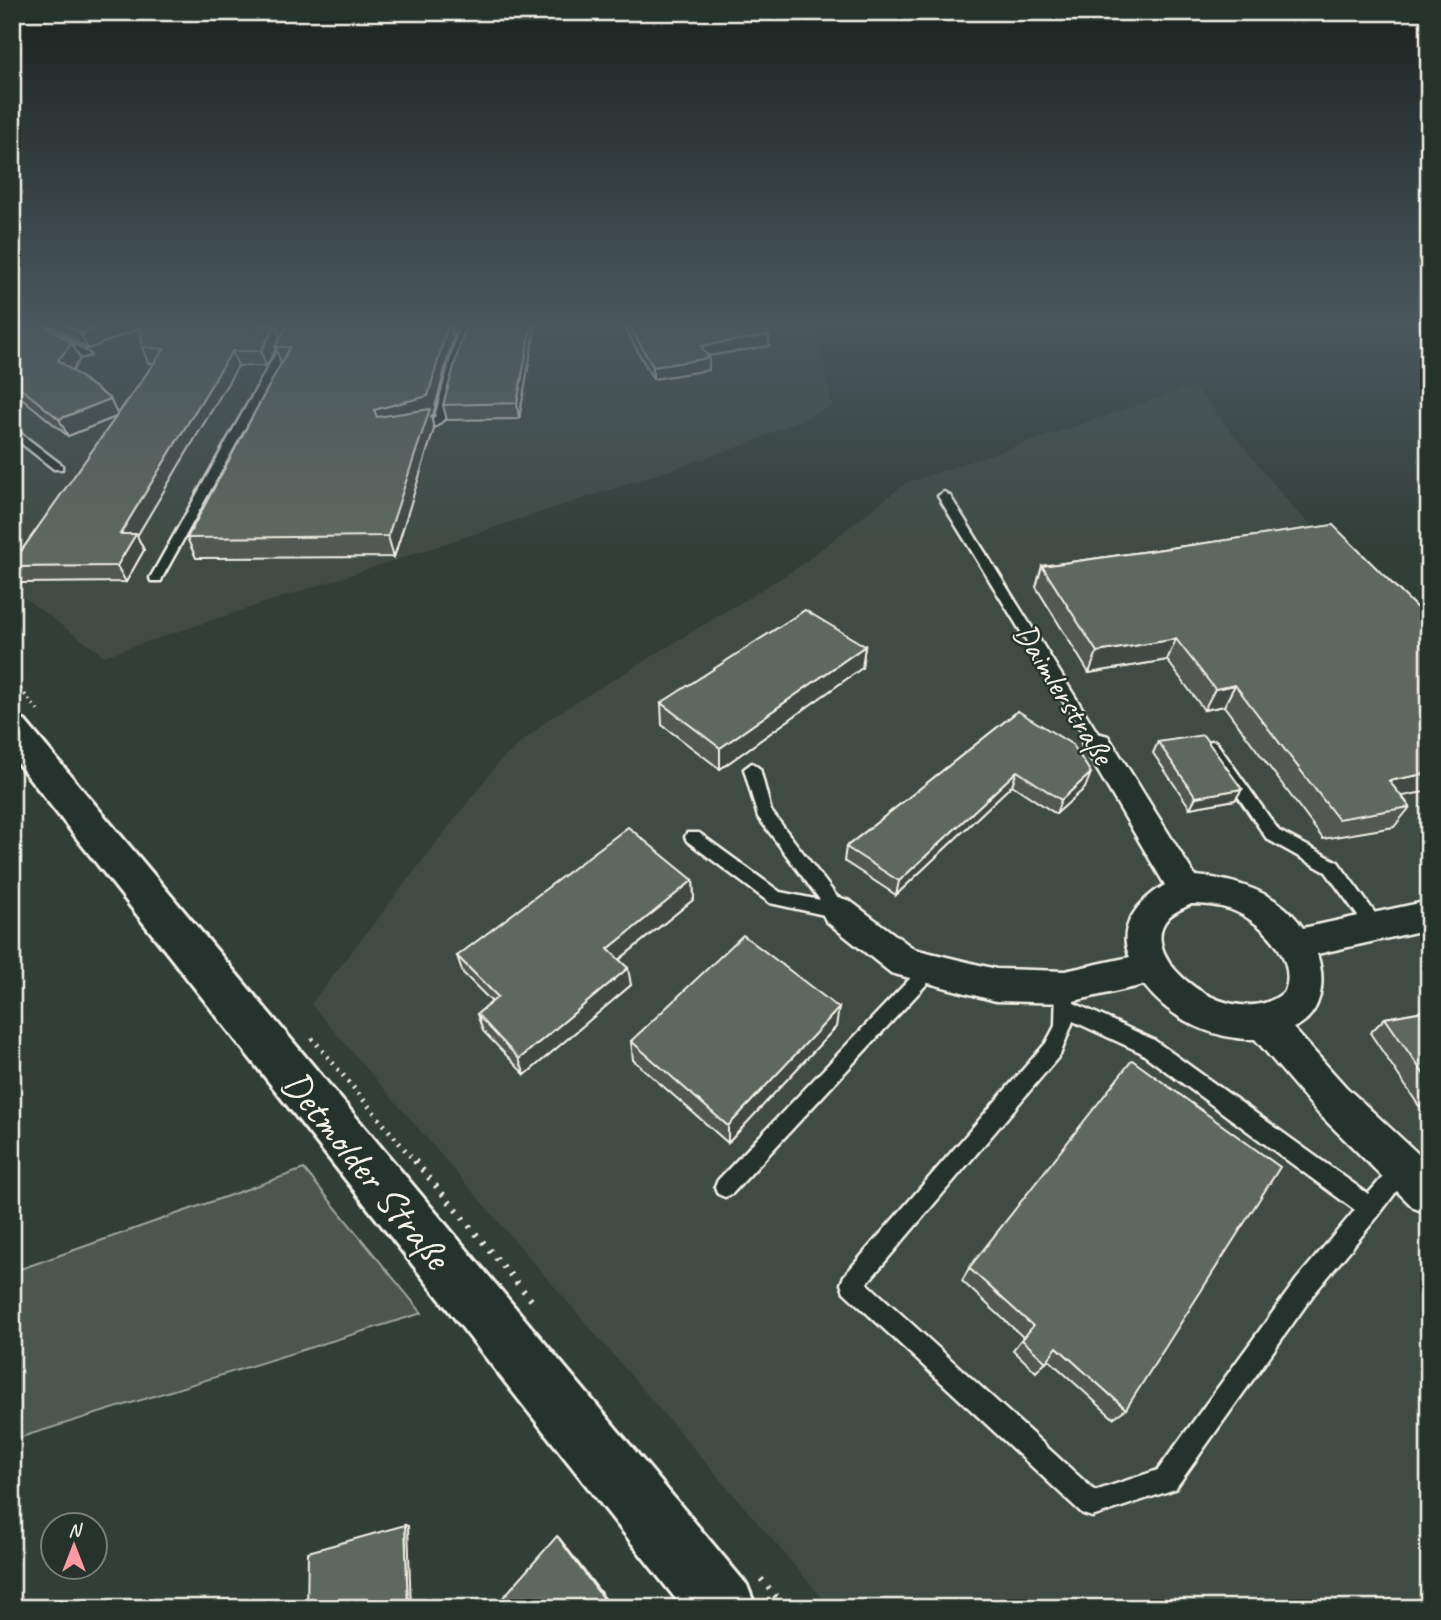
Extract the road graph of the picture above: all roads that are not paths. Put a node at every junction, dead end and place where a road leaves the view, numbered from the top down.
1 (262, 397) edge
2 (446, 397) edge
3 (12, 430) edge
4 (405, 430) edge
5 (58, 467) dead end
6 (944, 496) dead end
7 (156, 578) dead end
8 (12, 730) edge
9 (1097, 744) joint
10 (1211, 746) edge
11 (752, 769) dead end
12 (693, 837) dead end
13 (1186, 890) junction
14 (838, 911) junction
15 (1429, 915) edge
16 (1374, 925) junction
17 (1297, 944) junction
18 (1151, 968) junction
19 (930, 969) junction
20 (1065, 997) junction
21 (1265, 1023) junction
22 (1416, 1181) edge
23 (725, 1187) dead end
24 (1371, 1209) junction
25 (724, 1608) edge

1 - 7 lane
2 - 4 lane
3 - 5 lane
6 - 9 lane, Daimlerstraße
8 - 25 main road, Detmolder Straße
9 - 13 street, Daimlerstraße
10 - 16 lane
11 - 14 lane
12 - 14 lane
13 - 17 street
13 - 18 street
14 - 19 street
15 - 16 street
16 - 17 street
17 - 21 street
18 - 20 street
18 - 21 street
19 - 20 street
19 - 23 lane
20 - 24 lane
20 - 24 lane
21 - 22 street
22 - 24 lane

